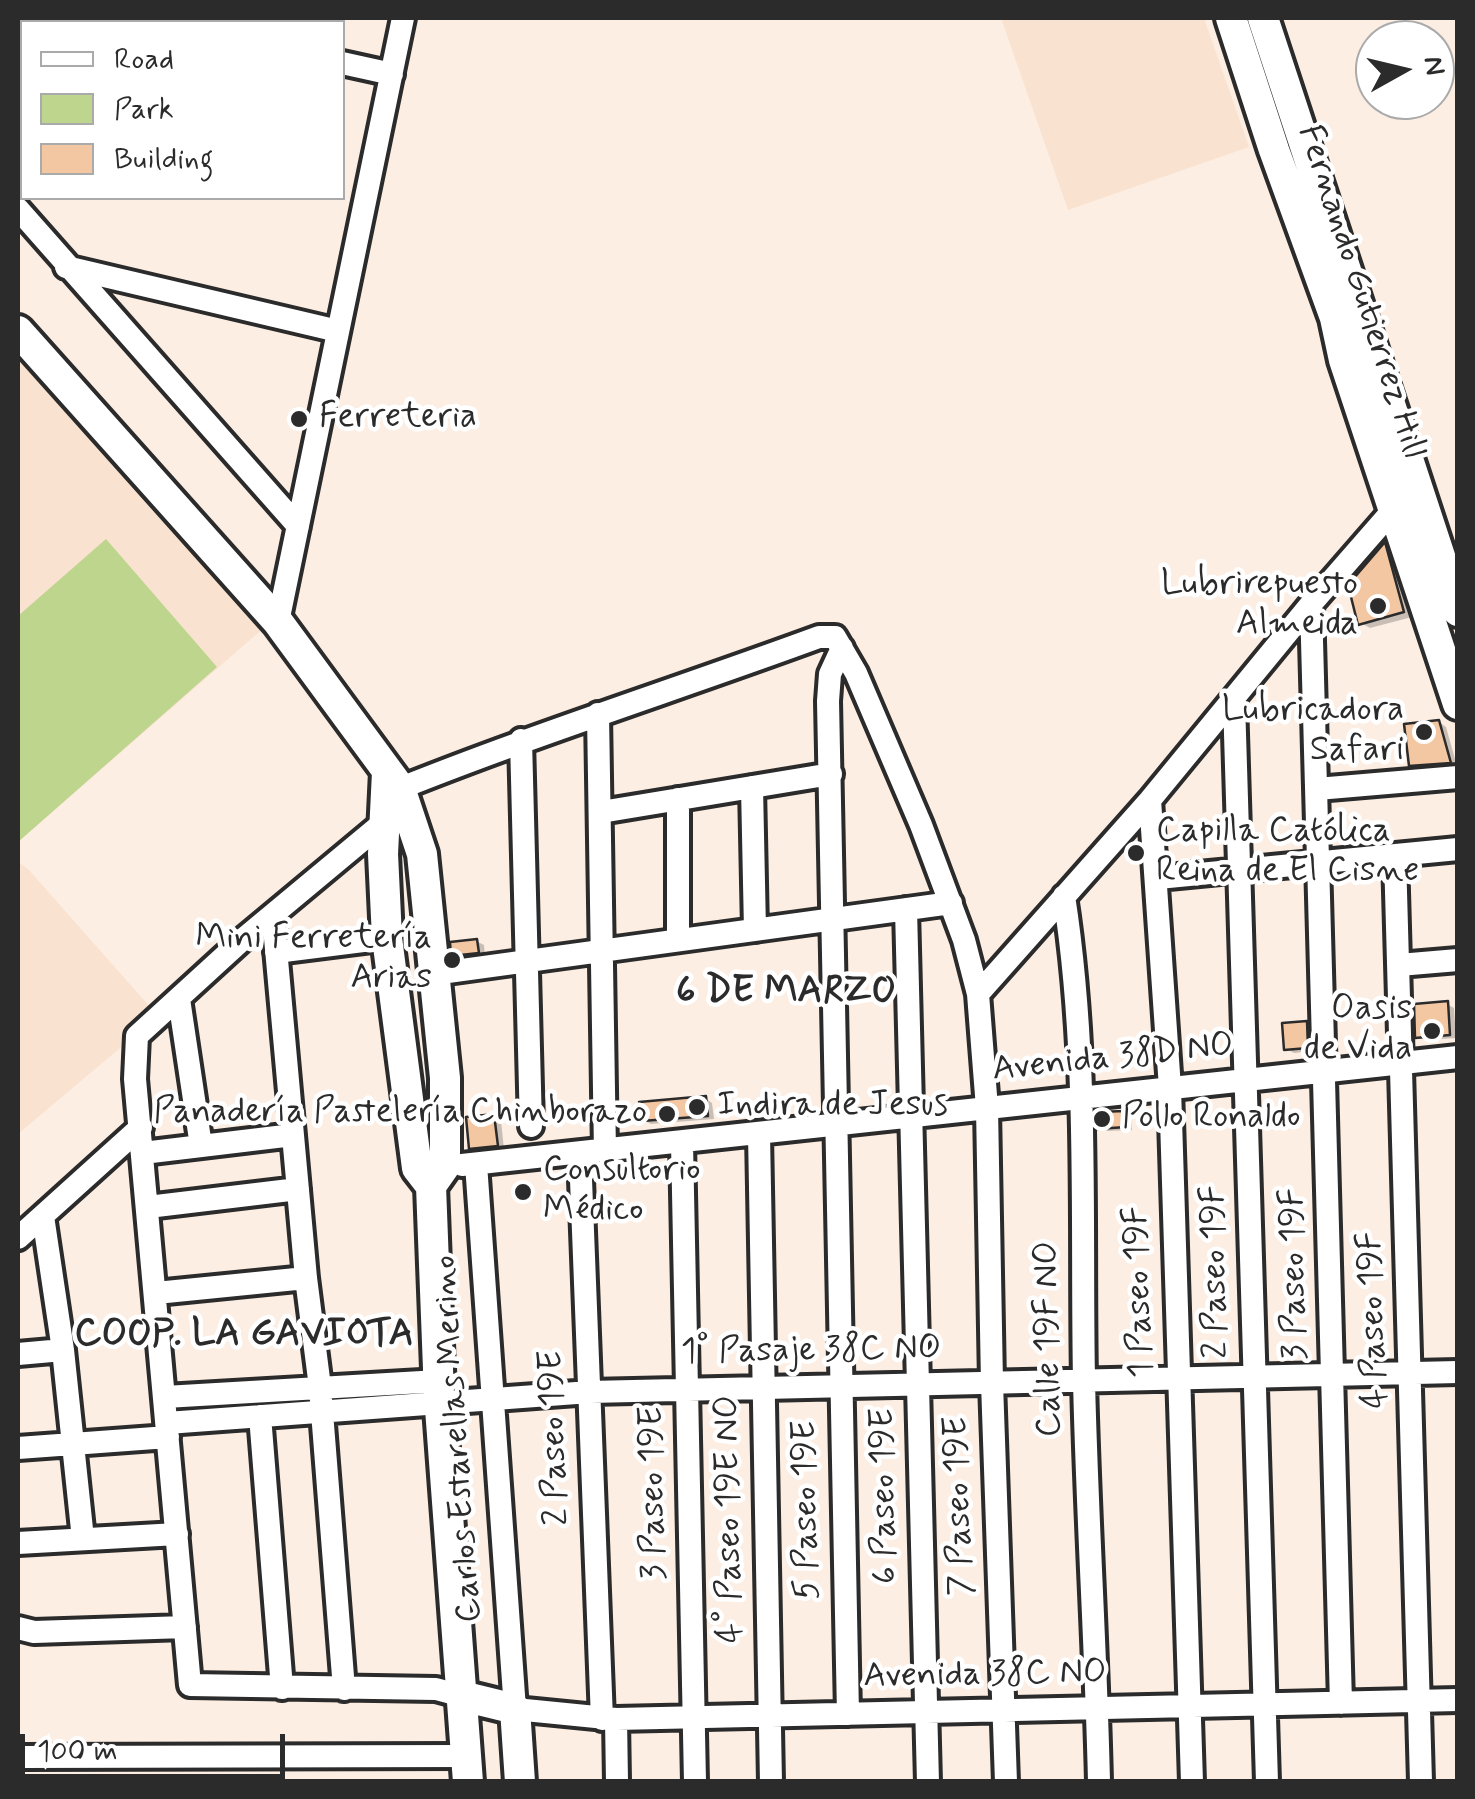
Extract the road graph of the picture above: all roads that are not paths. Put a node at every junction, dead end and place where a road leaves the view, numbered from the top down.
1 (404, 18) edge
2 (1232, 18) edge
3 (1264, 18) edge
4 (345, 64) edge
5 (392, 74) junction
6 (354, 199) edge
7 (18, 209) edge
8 (66, 267) junction
9 (18, 331) edge
10 (338, 332) junction
11 (1393, 510) junction
12 (298, 526) junction
13 (1311, 604) junction
14 (1458, 611) edge
15 (278, 622) junction
16 (842, 648) junction
17 (1234, 701) junction
18 (1458, 704) edge
19 (598, 714) junction
20 (521, 740) junction
21 (831, 774) junction
22 (1458, 777) edge
23 (752, 787) junction
24 (1317, 789) junction
25 (393, 796) junction
26 (678, 799) junction
27 (1150, 800) junction
28 (601, 812) junction
29 (1458, 849) edge
30 (1395, 856) junction
31 (1319, 862) junction
32 (1240, 869) junction
33 (1158, 878) junction
34 (1064, 896) junction
35 (950, 903) junction
36 (906, 909) junction
37 (272, 916) junction
38 (832, 919) junction
39 (754, 930) junction
40 (387, 938) junction
41 (678, 940) junction
42 (601, 951) junction
43 (276, 952) junction
44 (1458, 960) edge
45 (526, 961) junction
46 (1400, 965) junction
47 (434, 974) junction
48 (978, 994) junction
49 (179, 999) junction
50 (1458, 1057) edge
51 (1402, 1062) junction
52 (1326, 1070) junction
53 (1247, 1079) junction
54 (1170, 1088) junction
55 (1082, 1098) junction
56 (988, 1108) junction
57 (912, 1117) junction
58 (531, 1126) dead end
59 (835, 1126) junction
60 (140, 1127) junction
61 (759, 1134) junction
62 (293, 1135) junction
63 (682, 1143) junction
64 (201, 1146) junction
65 (605, 1152) junction
66 (580, 1154) junction
67 (144, 1160) junction
68 (96, 1166) junction
69 (442, 1171) junction
70 (298, 1189) junction
71 (148, 1207) junction
72 (42, 1216) junction
73 (18, 1238) edge
74 (306, 1278) junction
75 (156, 1293) junction
76 (63, 1350) junction
77 (18, 1354) edge
78 (1458, 1372) edge
79 (1412, 1374) junction
80 (1333, 1376) junction
81 (1255, 1378) junction
82 (1178, 1380) junction
83 (1084, 1381) junction
84 (992, 1383) junction
85 (918, 1385) junction
86 (320, 1387) junction
87 (840, 1387) junction
88 (764, 1388) junction
89 (688, 1390) junction
90 (439, 1392) junction
91 (590, 1392) junction
92 (165, 1397) junction
93 (495, 1398) junction
94 (320, 1412) junction
95 (260, 1416) junction
96 (168, 1430) junction
97 (73, 1443) junction
98 (18, 1448) edge
99 (177, 1534) junction
100 (83, 1539) junction
101 (18, 1543) edge
102 (185, 1627) junction
103 (18, 1628) edge
104 (282, 1688) junction
105 (344, 1689) junction
106 (462, 1696) junction
107 (1458, 1700) edge
108 (1419, 1701) junction
109 (1342, 1703) junction
110 (1265, 1704) junction
111 (1190, 1706) junction
112 (1098, 1708) junction
113 (516, 1709) junction
114 (1003, 1710) junction
115 (926, 1712) junction
116 (848, 1714) junction
117 (770, 1716) junction
118 (693, 1717) junction
119 (609, 1719) junction
120 (318, 1756) junction
121 (18, 1757) edge
122 (467, 1769) edge
123 (105, 1770) edge
124 (319, 1782) edge
125 (520, 1782) edge
126 (617, 1782) edge
127 (694, 1782) edge
128 (771, 1782) edge
129 (928, 1782) edge
130 (1006, 1782) edge
131 (1099, 1782) edge
132 (1192, 1782) edge
133 (1267, 1782) edge
134 (1421, 1782) edge

1 - 5 street
2 - 11 street, Fernando Gutierrez Hill
3 - 14 street, Fernando Gutierrez Hill
4 - 5 street
5 - 6 street
6 - 10 street
7 - 8 street
8 - 10 street
8 - 12 street
9 - 15 street, Carlos Estarellas Merino
10 - 12 street
11 - 13 street
11 - 18 street, Fernando Gutierrez Hill
12 - 15 street
13 - 17 street
13 - 24 street, 3 Paseo 19F
15 - 25 street, Carlos Estarellas Merino
16 - 19 street
16 - 21 street, 5 Paseo 19E
16 - 35 street, 7 Paseo 19E
17 - 27 street
17 - 32 street, 2 Paseo 19F
19 - 20 street
19 - 28 street
20 - 25 street
20 - 45 street
21 - 23 street
21 - 38 street, 5 Paseo 19E
22 - 24 street
23 - 26 street
23 - 39 street
24 - 31 street, 3 Paseo 19F
25 - 37 street
25 - 40 street, Carlos Estarellas Merino
25 - 47 street, Carlos Estarellas Merino
26 - 28 street
26 - 41 street
27 - 33 street, 1 Paseo 19F
27 - 34 street
28 - 42 street
29 - 30 street
30 - 31 street
30 - 46 street, 4 Paseo 19F
31 - 32 street
31 - 52 street, 3 Paseo 19F
32 - 33 street
32 - 53 street, 2 Paseo 19F
33 - 54 street, 1 Paseo 19F
34 - 48 street
34 - 55 street, Calle 19F NO
35 - 36 street
35 - 48 street, 7 Paseo 19E
36 - 38 street
36 - 57 street, 6 Paseo 19E
37 - 43 street
37 - 49 street
38 - 39 street
38 - 59 street, 5 Paseo 19E
39 - 41 street
40 - 43 street
40 - 69 street, Carlos Estarellas Merino
41 - 42 street
42 - 45 street
42 - 65 street
43 - 62 street
44 - 46 street
45 - 47 street
45 - 58 street
46 - 51 street, 4 Paseo 19F
47 - 69 street, Carlos Estarellas Merino
48 - 56 street, 7 Paseo 19E
49 - 60 street
49 - 64 street
50 - 51 street, Avenida 38D NO
51 - 52 street, Avenida 38D NO
51 - 79 street, 4 Paseo 19F
52 - 53 street, Avenida 38D NO
52 - 80 street, 3 Paseo 19F
53 - 54 street, Avenida 38D NO
53 - 81 street, 2 Paseo 19F
54 - 55 street, Avenida 38D NO
54 - 82 street, 1 Paseo 19F
55 - 56 street, Avenida 38D NO
55 - 83 street, Calle 19F NO
56 - 57 street, Avenida 38D NO
56 - 84 street, 7 Paseo 19E
57 - 59 street, Avenida 38D NO
57 - 85 street, 6 Paseo 19E
59 - 61 street, Avenida 38D NO
59 - 87 street, 5 Paseo 19E
60 - 67 street
60 - 68 street
61 - 63 street, Avenida 38D NO
61 - 88 street, 4° Paseo 19E NO
62 - 64 street
62 - 70 street
63 - 65 street, Avenida 38D NO
63 - 89 street, 3 Paseo 19E
64 - 67 street
65 - 66 street, Avenida 38D NO
66 - 69 street, Avenida 38D NO
66 - 91 street, 2 Paseo 19E
67 - 68 street
67 - 71 street
68 - 72 street
69 - 90 street, Carlos Estarellas Merino
69 - 93 street, Carlos Estarellas Merino
70 - 71 street
70 - 74 street
71 - 75 street
72 - 73 street
72 - 76 street
74 - 75 street
74 - 86 street
75 - 92 street
76 - 77 street
76 - 97 street
78 - 79 street, 1° Pasaje 38C NO
79 - 80 street, 1° Pasaje 38C NO
79 - 108 street, 4 Paseo 19F
80 - 81 street, 1° Pasaje 38C NO
80 - 109 street, 3 Paseo 19F
81 - 82 street, 1° Pasaje 38C NO
81 - 110 street, 2 Paseo 19F
82 - 83 street, 1° Pasaje 38C NO
82 - 111 street, 1 Paseo 19F
83 - 84 street, 1° Pasaje 38C NO
83 - 112 street, Calle 19F NO
84 - 85 street, 1° Pasaje 38C NO
84 - 114 street, 7 Paseo 19E
85 - 87 street, 1° Pasaje 38C NO
85 - 115 street, 6 Paseo 19E
86 - 90 street, 1° Pasaje 38C NO
86 - 92 street, 1° Pasaje 38C NO
86 - 94 street
87 - 88 street, 1° Pasaje 38C NO
87 - 116 street, 5 Paseo 19E
88 - 89 street, 1° Pasaje 38C NO
88 - 117 street, 4° Paseo 19E NO
89 - 91 street, 1° Pasaje 38C NO
89 - 118 street, 3 Paseo 19E
90 - 93 street, 1° Pasaje 38C NO
90 - 94 street, 1° Pasaje 38C NO
90 - 106 street, Carlos Estarellas Merino
91 - 93 street, 1° Pasaje 38C NO
91 - 119 street, 2 Paseo 19E
92 - 96 street
93 - 113 street, Carlos Estarellas Merino
94 - 95 street, 1° Pasaje 38C NO
94 - 105 street
95 - 96 street, 1° Pasaje 38C NO
95 - 104 street
96 - 97 street, 1° Pasaje 38C NO
96 - 99 street
97 - 98 street, 1° Pasaje 38C NO
97 - 100 street
99 - 100 street
99 - 102 street
100 - 101 street
102 - 103 street
102 - 104 street
104 - 105 street
105 - 106 street
106 - 113 street
106 - 122 street, Carlos Estarellas Merino
107 - 108 street, Avenida 38C NO
108 - 109 street, Avenida 38C NO
108 - 134 street, 4 Paseo 19F
109 - 110 street, Avenida 38C NO
110 - 111 street, Avenida 38C NO
110 - 133 street, 2 Paseo 19F
111 - 112 street, Avenida 38C NO
111 - 132 street, 1 Paseo 19F
112 - 114 street, Avenida 38C NO
112 - 131 street, Calle 19F NO
113 - 119 street, Avenida 38C NO
113 - 125 street, Carlos Estarellas Merino
114 - 115 street, Avenida 38C NO
114 - 130 street, 7 Paseo 19E
115 - 116 street, Avenida 38C NO
115 - 129 street, 6 Paseo 19E
116 - 117 street, Avenida 38C NO
117 - 118 street, Avenida 38C NO
117 - 128 street, 4° Paseo 19E NO
118 - 119 street, Avenida 38C NO
118 - 127 street, 3 Paseo 19E
119 - 126 street, 2 Paseo 19E
120 - 122 street
120 - 123 street
120 - 124 street
121 - 123 street

